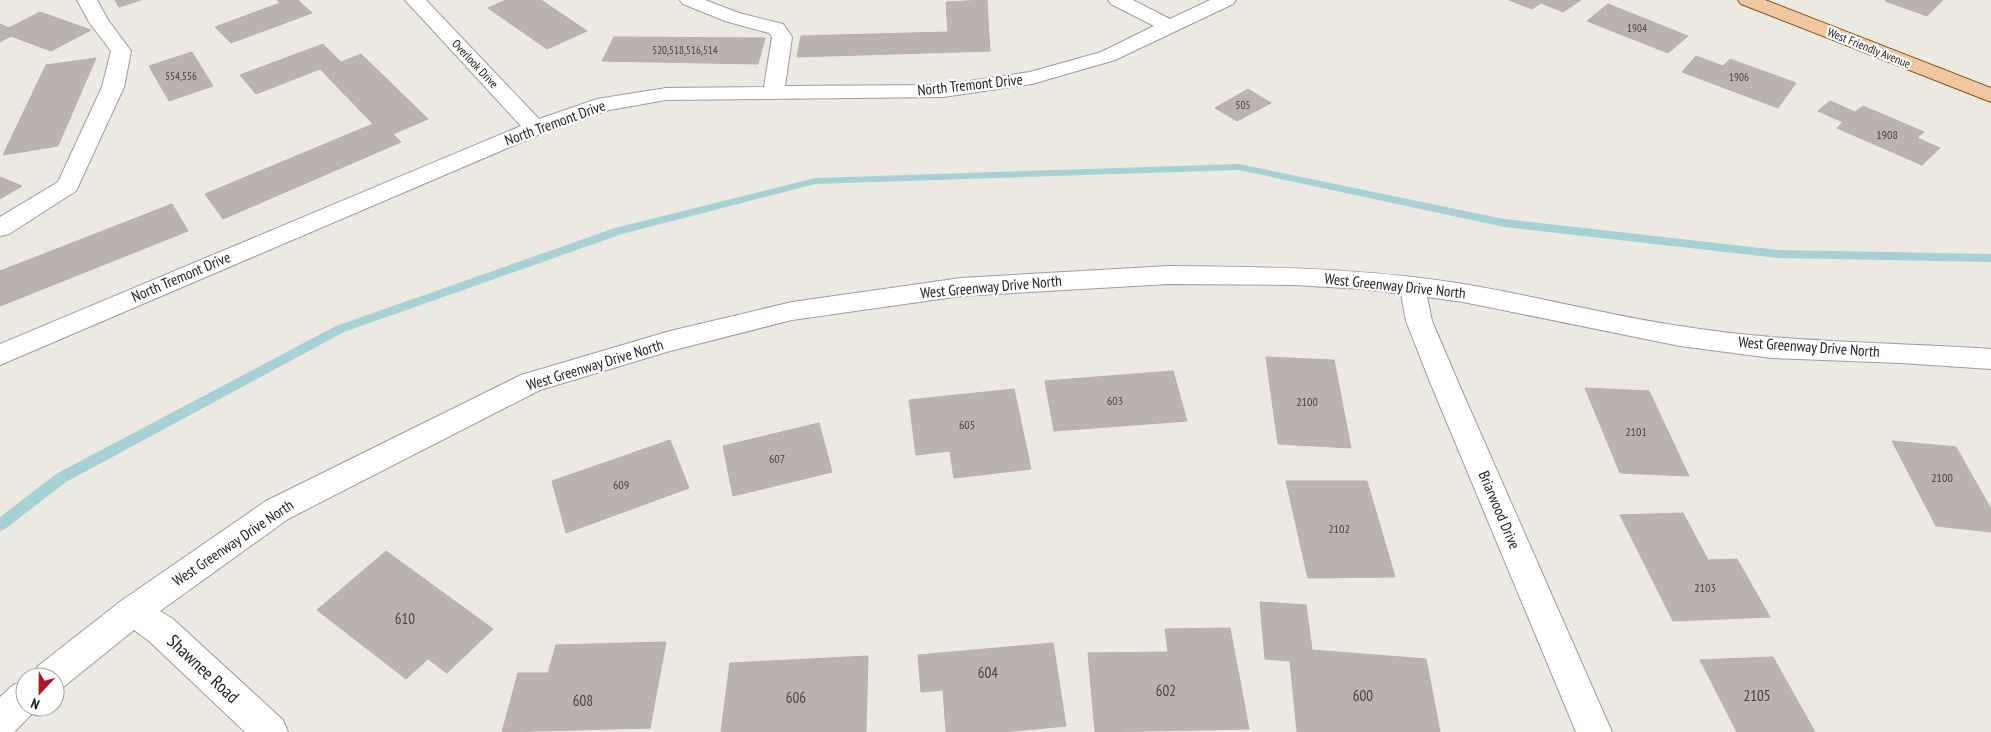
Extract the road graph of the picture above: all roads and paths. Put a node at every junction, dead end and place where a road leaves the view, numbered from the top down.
1 (87, 0) edge
2 (415, 0) edge
3 (690, 0) edge
4 (1118, 0) edge
5 (1226, 0) edge
6 (1754, 1) edge
7 (1171, 27) junction
8 (774, 92) junction
9 (1991, 96) edge
10 (535, 128) junction
11 (0, 228) edge
12 (1412, 286) junction
13 (0, 355) edge
14 (1991, 359) edge
15 (133, 611) junction
16 (63, 667) edge
17 (15, 707) edge
18 (0, 721) edge
19 (270, 732) edge
20 (1594, 732) edge

1 - 11 street
2 - 10 street, Overlook Drive
3 - 8 street
4 - 7 street
5 - 7 street, North Tremont Drive
6 - 9 main road, West Friendly Avenue
7 - 8 street, North Tremont Drive
8 - 10 street, North Tremont Drive
10 - 13 street, North Tremont Drive
12 - 14 street, West Greenway Drive North
12 - 15 street, West Greenway Drive North
12 - 20 street, Briarwood Drive
15 - 16 street, West Greenway Drive North
15 - 19 street, Shawnee Road
17 - 18 street

